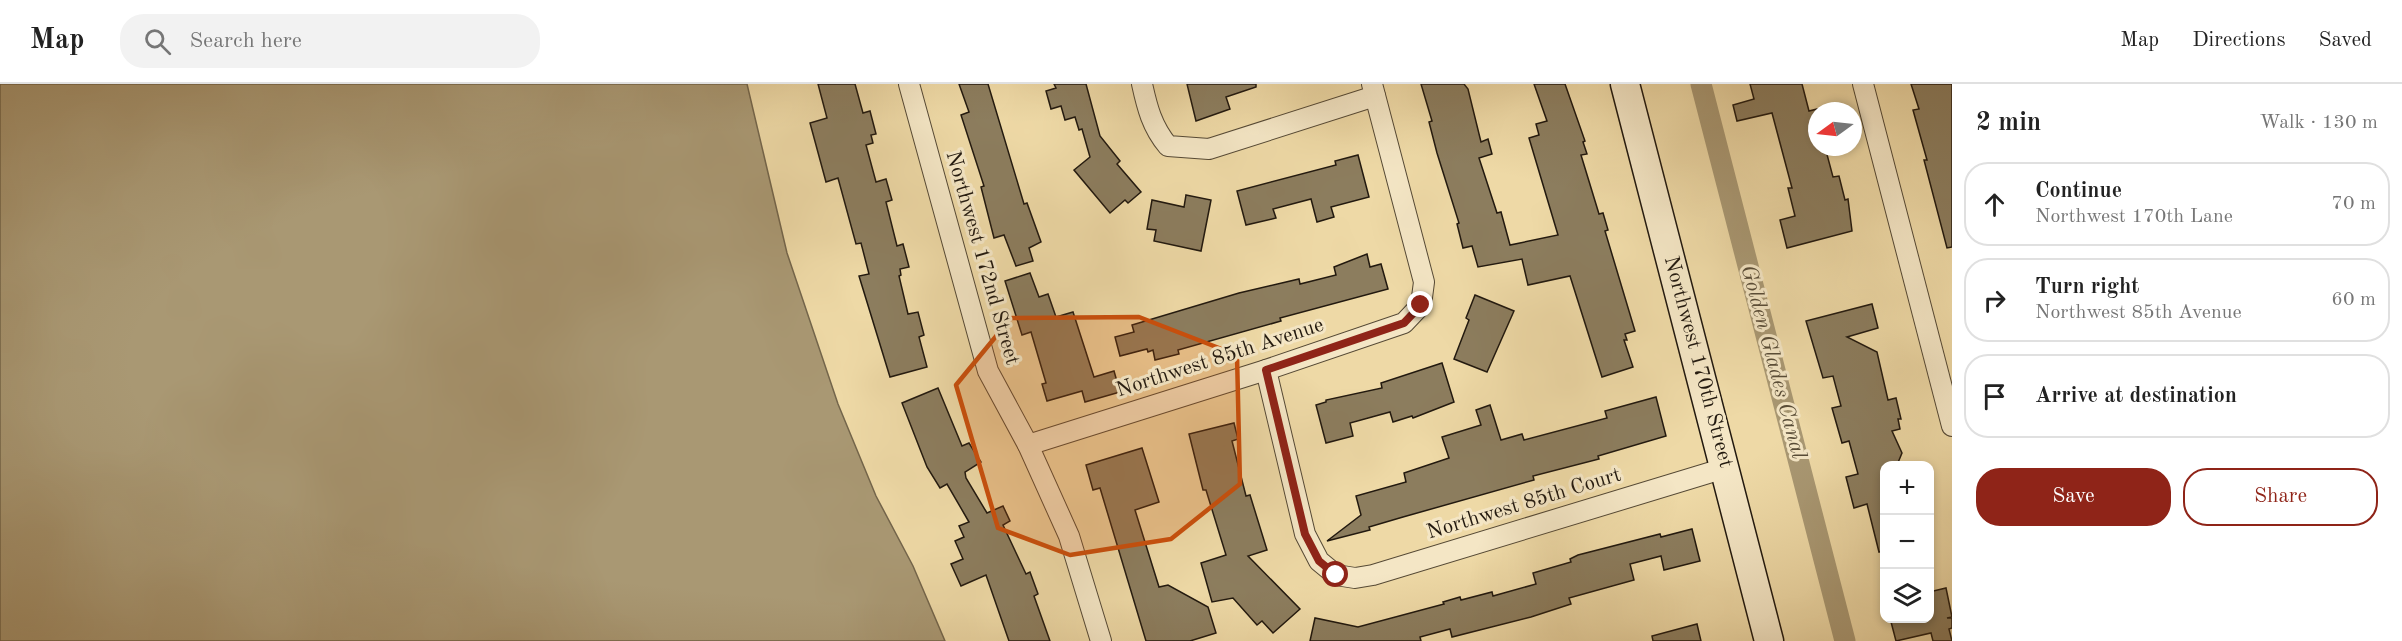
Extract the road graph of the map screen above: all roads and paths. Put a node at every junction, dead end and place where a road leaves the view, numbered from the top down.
1 (909, 84) edge
2 (1142, 84) edge
3 (1625, 84) edge
4 (1863, 84) edge
5 (1374, 90) edge
6 (1266, 370) junction
7 (1952, 426) edge
8 (1028, 445) junction
9 (1725, 468) junction
10 (1101, 641) edge
11 (1769, 641) edge

1 - 8 street, Northwest 172nd Street
2 - 5 street
3 - 9 street, Northwest 170th Street
4 - 7 street
5 - 6 street, Northwest 85th Avenue
6 - 8 street, Northwest 85th Avenue
6 - 9 street, Northwest 85th Court
8 - 10 street, Northwest 172nd Street
9 - 11 street, Northwest 170th Street

